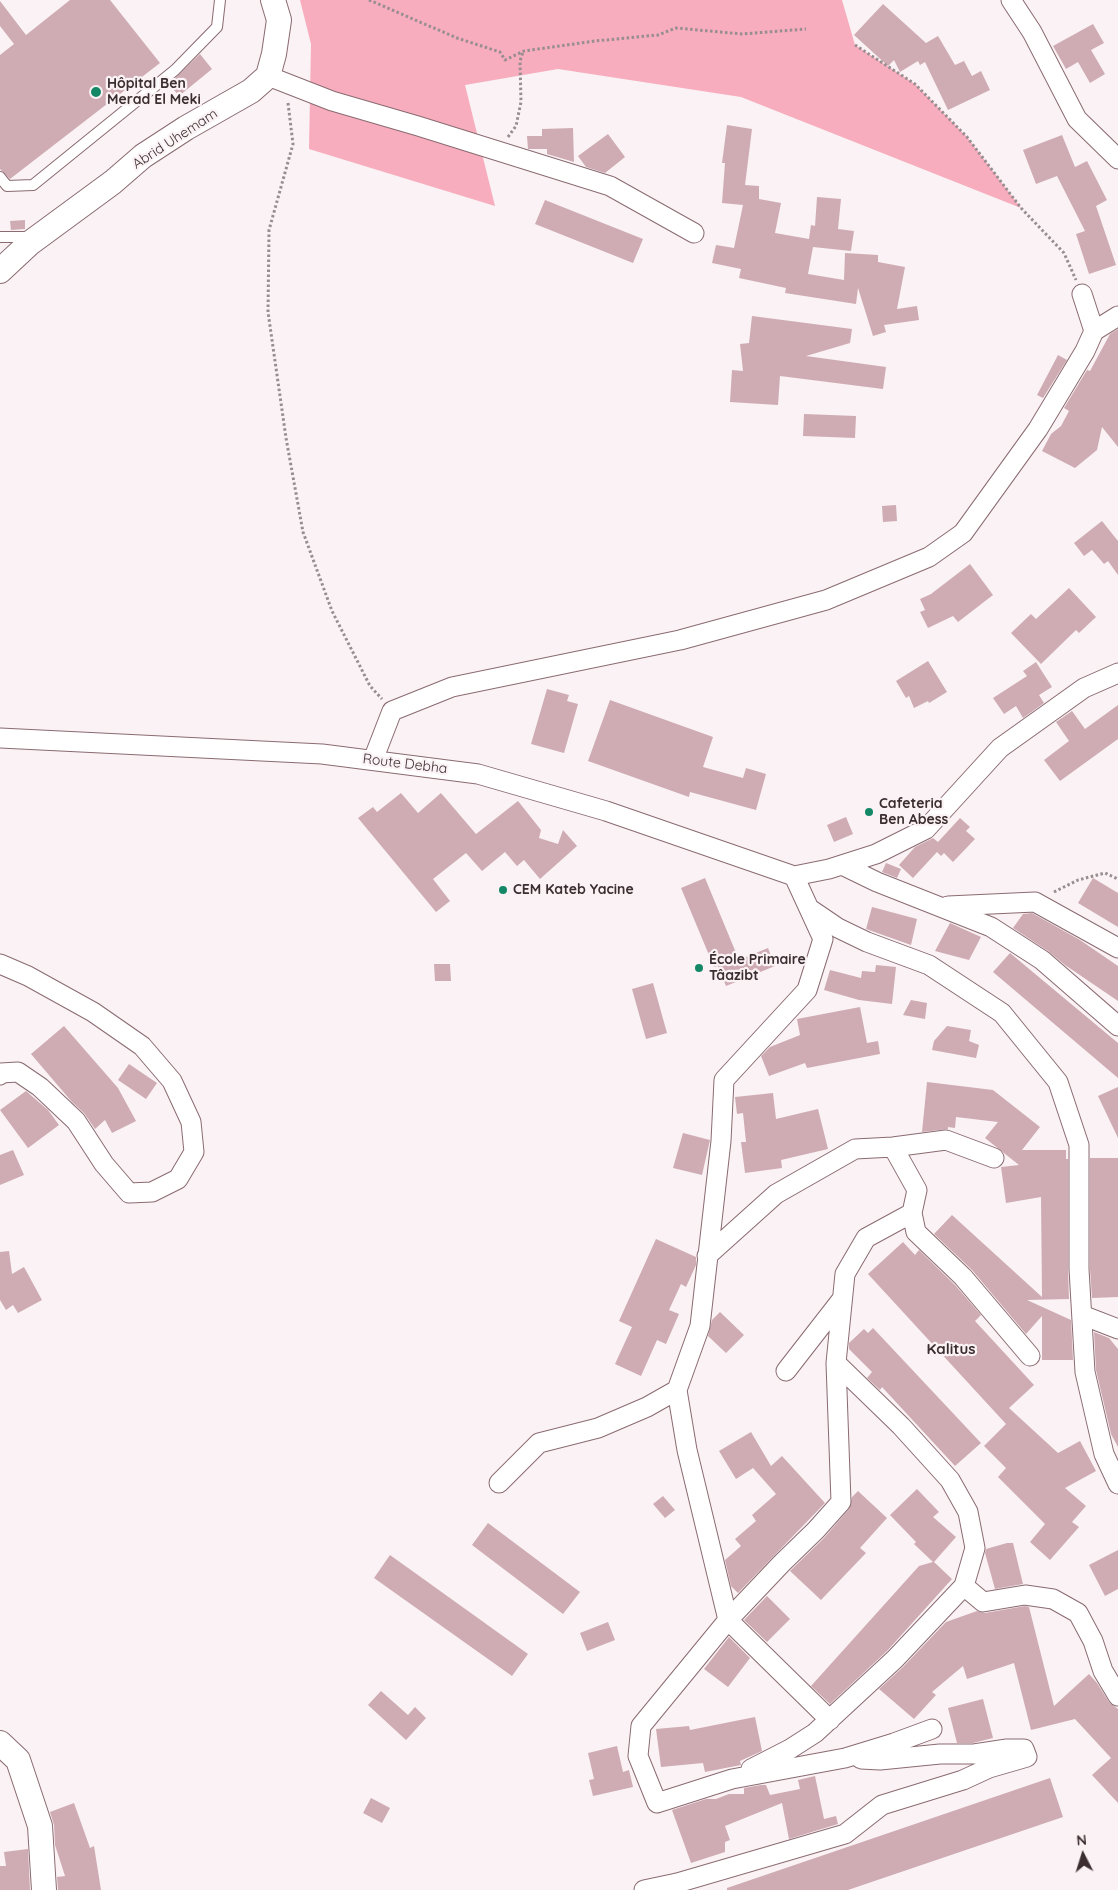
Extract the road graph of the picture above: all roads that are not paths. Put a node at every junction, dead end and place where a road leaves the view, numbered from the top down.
1 (220, 0) edge
2 (272, 0) edge
3 (1011, 0) edge
4 (278, 80) junction
5 (1118, 159) edge
6 (0, 177) edge
7 (694, 233) dead end
8 (39, 236) junction
9 (0, 237) edge
10 (0, 271) edge
11 (1082, 294) road end
12 (1118, 316) edge
13 (1094, 331) junction
14 (1118, 672) edge
15 (0, 738) edge
16 (373, 760) junction
17 (842, 865) junction
18 (794, 876) junction
19 (942, 906) junction
20 (809, 909) junction
21 (1118, 948) edge
22 (0, 964) edge
23 (1118, 1026) edge
24 (0, 1075) edge
25 (892, 1147) junction
26 (994, 1158) dead end
27 (912, 1213) junction
28 (707, 1256) junction
29 (843, 1298) junction
30 (1082, 1315) junction
31 (1118, 1329) edge
32 (1030, 1356) dead end
33 (836, 1363) junction
34 (786, 1372) dead end
35 (677, 1390) junction
36 (499, 1483) dead end
37 (1118, 1484) edge
38 (964, 1586) junction
39 (728, 1620) junction
40 (1118, 1696) edge
41 (830, 1720) junction
42 (932, 1729) dead end
43 (0, 1743) edge
44 (845, 1758) junction
45 (732, 1779) junction
46 (44, 1890) edge
47 (644, 1890) edge

1 - 6 lane
2 - 4 street
3 - 5 street
4 - 7 street
4 - 8 street, Abrid Uhemam
8 - 9 lane
8 - 10 street, Abrid Uhemam
11 - 13 street
12 - 13 street
13 - 16 street
14 - 17 street
15 - 16 street, Route Debha
16 - 18 street, Route Debha
17 - 18 street
17 - 19 street
18 - 20 street
19 - 21 street
19 - 23 street
20 - 28 street
20 - 30 street
22 - 24 street
25 - 26 street
25 - 27 street
25 - 28 street
27 - 29 street
27 - 32 street
28 - 35 street
29 - 33 street
29 - 34 street
30 - 31 street
30 - 37 street
33 - 38 street
33 - 39 street
35 - 36 street
35 - 39 street
38 - 40 street
38 - 41 street
39 - 41 street
39 - 45 street
41 - 45 street
42 - 44 street
43 - 46 street
44 - 45 street
44 - 47 street

